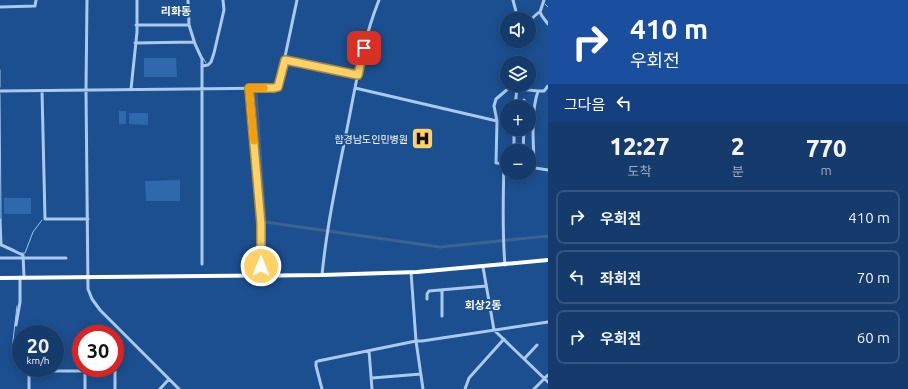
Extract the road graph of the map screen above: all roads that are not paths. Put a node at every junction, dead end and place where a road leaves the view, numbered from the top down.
1 (36, 0) edge
2 (87, 0) edge
3 (137, 0) edge
4 (188, 0) edge
5 (223, 0) edge
6 (297, 0) edge
7 (379, 0) edge
8 (513, 0) edge
9 (544, 0) edge
10 (0, 6) edge
11 (516, 12) edge
12 (540, 12) junction
13 (536, 15) edge
14 (548, 24) edge
15 (136, 25) junction
16 (189, 25) junction
17 (194, 42) junction
18 (135, 43) junction
19 (285, 60) junction
20 (202, 66) junction
21 (358, 75) junction
22 (548, 86) edge
23 (249, 88) junction
24 (355, 88) junction
25 (202, 89) junction
26 (86, 90) junction
27 (131, 90) junction
28 (0, 91) edge
29 (42, 91) junction
30 (538, 91) joint
31 (504, 92) edge
32 (497, 121) junction
33 (534, 144) edge
34 (500, 163) edge
35 (536, 168) edge
36 (548, 170) edge
37 (505, 180) edge
38 (88, 219) junction
39 (0, 220) edge
40 (0, 258) edge
41 (23, 258) junction
42 (66, 258) dead end
43 (548, 260) edge
44 (202, 264) dead end
45 (505, 265) junction
46 (261, 266) dead end
47 (483, 267) junction
48 (411, 272) junction
49 (322, 275) junction
50 (22, 277) junction
51 (88, 277) junction
52 (0, 278) edge
53 (486, 286) junction
54 (442, 290) junction
55 (427, 300) dead end
56 (442, 316) dead end
57 (548, 322) edge
58 (16, 325) dead end
59 (494, 330) junction
60 (504, 339) junction
61 (416, 341) junction
62 (537, 345) dead end
63 (369, 351) junction
64 (524, 359) junction
65 (72, 369) edge
66 (421, 374) junction
67 (548, 375) edge
68 (85, 377) edge
69 (115, 377) edge
70 (372, 378) junction
71 (544, 378) junction
72 (169, 379) junction
73 (548, 382) edge
74 (29, 389) edge
75 (85, 389) edge
76 (115, 389) edge
77 (160, 389) edge
78 (179, 389) edge
79 (322, 389) edge
80 (372, 389) edge
81 (423, 389) edge
82 (465, 389) edge
83 (534, 389) edge

1 - 10 street
2 - 26 street
3 - 15 street
4 - 16 street
5 - 20 street
6 - 19 street
7 - 21 street
8 - 11 street
9 - 12 street
12 - 13 street
12 - 14 street
15 - 16 street
15 - 18 street
16 - 17 street
17 - 18 street
17 - 20 street
18 - 27 street
19 - 21 street
19 - 23 street
20 - 25 street
21 - 24 street
22 - 30 street
23 - 25 street
23 - 46 street
24 - 32 street
24 - 49 street
25 - 27 street
25 - 44 street
26 - 27 street
26 - 29 street
26 - 38 street
28 - 29 street
29 - 38 street
30 - 33 street
31 - 32 street
32 - 34 street
35 - 36 street
37 - 45 street
38 - 51 street
39 - 41 street
40 - 41 street
41 - 42 street
41 - 50 street
43 - 45 highway
45 - 47 highway
47 - 48 highway
47 - 53 street
48 - 49 highway
48 - 61 street
49 - 51 highway
50 - 51 highway
50 - 52 highway
50 - 58 street
51 - 72 street
53 - 54 street
53 - 59 street
54 - 55 street
54 - 56 street
57 - 59 street
59 - 60 street
59 - 61 street
60 - 64 street
60 - 82 street
61 - 63 street
61 - 66 street
62 - 64 street
63 - 70 street
63 - 79 street
64 - 71 street
65 - 74 street
66 - 70 street
66 - 81 street
67 - 71 street
68 - 75 street
69 - 76 street
70 - 80 street
71 - 73 street
71 - 83 street
72 - 77 street
72 - 78 street

